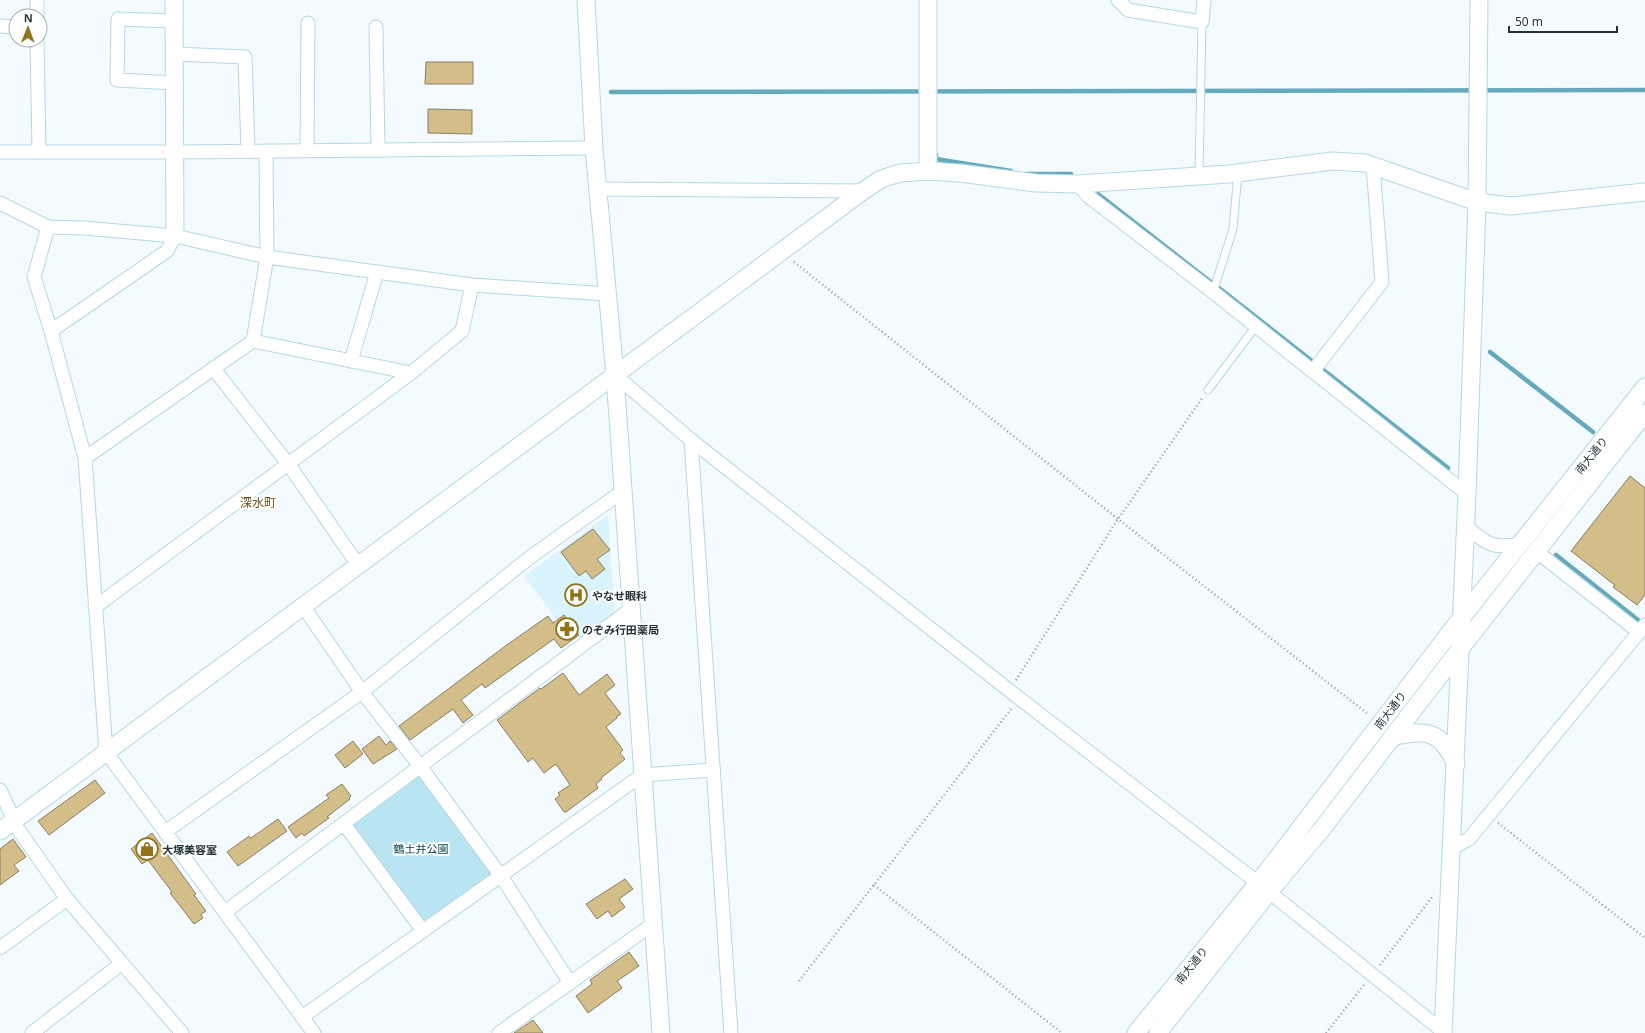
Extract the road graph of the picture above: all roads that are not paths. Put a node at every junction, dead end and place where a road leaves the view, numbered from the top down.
1 (174, 0) edge
2 (586, 0) edge
3 (928, 0) edge
4 (1118, 0) edge
5 (1204, 0) edge
6 (1479, 0) edge
7 (174, 21) junction
8 (1202, 22) junction
9 (308, 23) dead end
10 (376, 27) dead end
11 (37, 48) edge
12 (174, 54) junction
13 (174, 83) junction
14 (594, 148) junction
15 (307, 150) junction
16 (378, 150) junction
17 (248, 151) junction
18 (266, 151) junction
19 (0, 152) edge
20 (39, 152) junction
21 (175, 152) junction
22 (1373, 166) junction
23 (928, 170) junction
24 (1238, 173) junction
25 (1199, 176) junction
26 (1078, 184) junction
27 (598, 189) junction
28 (863, 191) junction
29 (1645, 192) edge
30 (1477, 202) junction
31 (0, 203) edge
32 (48, 227) junction
33 (174, 236) junction
34 (267, 257) junction
35 (377, 272) junction
36 (472, 285) junction
37 (1213, 292) junction
38 (608, 294) junction
39 (1256, 326) junction
40 (51, 331) junction
41 (253, 341) junction
42 (351, 361) junction
43 (213, 368) junction
44 (1313, 371) junction
45 (411, 373) junction
46 (614, 375) junction
47 (1645, 387) edge
48 (1208, 390) road end
49 (1645, 413) edge
50 (691, 440) junction
51 (85, 458) junction
52 (289, 465) junction
53 (623, 491) junction
54 (1467, 494) junction
55 (1465, 525) junction
56 (1519, 545) junction
57 (1536, 550) junction
58 (358, 565) junction
59 (303, 606) junction
60 (95, 607) junction
61 (631, 609) junction
62 (1462, 617) junction
63 (1642, 629) edge
64 (1460, 649) junction
65 (362, 692) junction
66 (1392, 737) junction
67 (106, 752) junction
68 (1456, 764) junction
69 (420, 766) junction
70 (713, 770) junction
71 (642, 775) junction
72 (0, 790) edge
73 (14, 820) junction
74 (344, 824) junction
75 (0, 830) edge
76 (165, 832) junction
77 (1452, 848) junction
78 (501, 876) junction
79 (1264, 887) junction
80 (66, 899) junction
81 (225, 912) junction
82 (653, 924) junction
83 (423, 931) junction
84 (0, 948) edge
85 (122, 963) junction
86 (570, 983) junction
87 (302, 1017) junction
88 (178, 1032) edge
89 (32, 1033) edge
90 (314, 1033) edge
91 (499, 1033) edge
92 (661, 1033) edge
93 (731, 1033) edge
94 (1136, 1033) edge
95 (1158, 1033) edge
96 (1444, 1033) edge

1 - 7 street
2 - 14 street
3 - 23 street
4 - 8 street
5 - 8 street
6 - 30 street
7 - 12 street
7 - 13 street
8 - 25 lane
9 - 15 street
10 - 16 street
11 - 20 street
12 - 13 street
12 - 17 street
13 - 21 street
14 - 16 street
14 - 27 street
15 - 16 street
15 - 18 street
17 - 18 street
17 - 21 street
18 - 34 street
19 - 20 street
20 - 21 street
21 - 33 street
22 - 24 street
22 - 30 street
22 - 44 street
23 - 26 street
23 - 28 street
24 - 25 street
24 - 37 lane
25 - 26 street
26 - 37 street
27 - 28 street
27 - 38 street
28 - 46 street
29 - 30 street
30 - 54 street
31 - 32 street
32 - 33 street
32 - 40 street
33 - 34 street
33 - 40 street
34 - 35 street
34 - 41 street
35 - 36 street
35 - 42 street
36 - 38 street
36 - 45 street
37 - 39 street
38 - 46 street
39 - 44 street
39 - 48 lane
40 - 51 street
41 - 42 street
41 - 43 street
42 - 45 street
43 - 51 street
43 - 52 street
44 - 54 street
45 - 52 street
46 - 50 street
46 - 53 street
46 - 58 street
47 - 56 street, 南大通り
49 - 57 street, 南大通り
50 - 70 street
50 - 79 street
51 - 60 street
52 - 58 street
52 - 60 street
53 - 61 street
53 - 65 street
54 - 55 street
55 - 56 street
55 - 62 street
56 - 62 street, 南大通り
57 - 63 street
57 - 64 street, 南大通り
58 - 59 street
59 - 65 street
59 - 67 street
60 - 67 street
61 - 69 street
61 - 71 street
62 - 64 street
62 - 79 street, 南大通り
63 - 77 street
64 - 66 street, 南大通り
64 - 68 street
65 - 69 street
65 - 76 street
66 - 68 street
66 - 79 street, 南大通り
67 - 73 street
67 - 76 street
68 - 77 street
69 - 74 street
69 - 78 street
70 - 71 street
70 - 93 street
71 - 78 street
71 - 82 street
72 - 73 street
73 - 75 street
73 - 80 street
74 - 81 street
74 - 83 street
76 - 81 street
77 - 96 street
78 - 83 street
78 - 86 street
79 - 94 street, 南大通り
79 - 95 street, 南大通り
79 - 96 street
80 - 84 street
80 - 85 street
81 - 87 street
82 - 86 street
82 - 92 street
83 - 87 street
85 - 88 street
85 - 89 street
86 - 91 street
87 - 90 street

